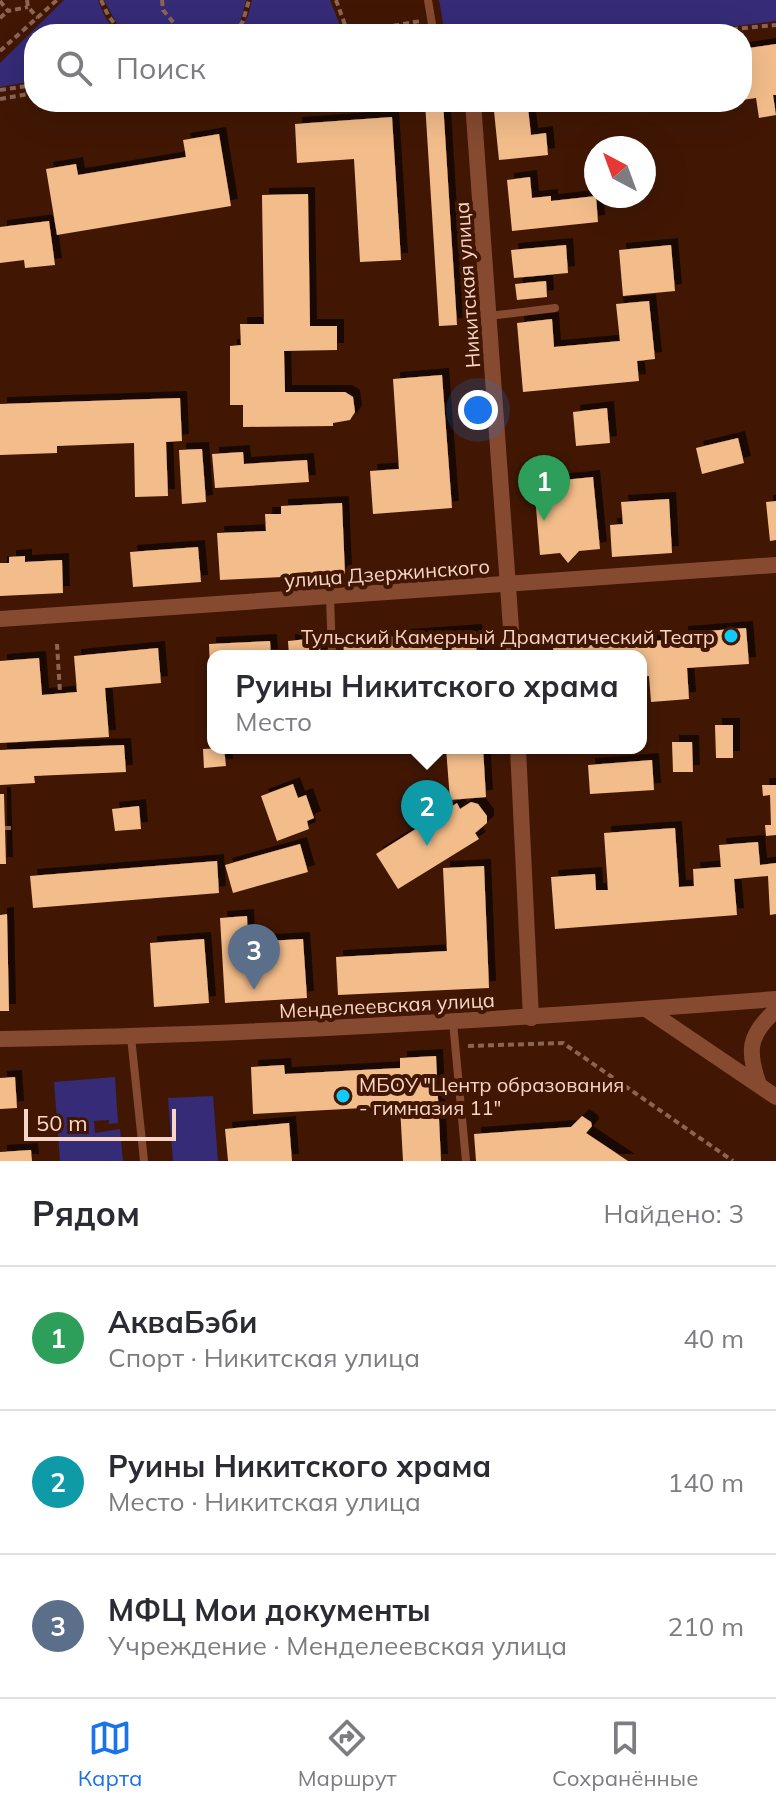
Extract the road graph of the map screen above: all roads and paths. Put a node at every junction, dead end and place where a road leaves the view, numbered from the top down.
1 (27, 0) edge
2 (57, 0) edge
3 (101, 0) edge
4 (162, 0) edge
5 (249, 0) edge
6 (336, 0) edge
7 (428, 0) edge
8 (0, 1) edge
9 (28, 7) junction
10 (8, 11) junction
11 (0, 18) edge
12 (38, 18) junction
13 (431, 20) junction
14 (31, 24) edge
15 (115, 24) edge
16 (175, 24) edge
17 (241, 24) edge
18 (343, 24) edge
19 (407, 24) edge
20 (432, 24) edge
21 (776, 25) edge
22 (752, 27) edge
23 (24, 30) edge
24 (0, 51) edge
25 (24, 86) edge
26 (0, 90) edge
27 (24, 95) edge
28 (0, 99) edge
29 (474, 112) edge
30 (555, 308) dead end
31 (489, 316) junction
32 (776, 565) edge
33 (509, 585) junction
34 (330, 597) junction
35 (0, 619) edge
36 (57, 644) dead end
37 (332, 650) edge
38 (513, 650) edge
39 (60, 693) dead end
40 (518, 754) edge
41 (776, 999) edge
42 (646, 1009) junction
43 (776, 1010) edge
44 (531, 1018) junction
45 (453, 1022) junction
46 (131, 1037) junction
47 (0, 1039) edge
48 (455, 1046) junction
49 (759, 1085) junction
50 (776, 1097) edge
51 (144, 1161) edge
52 (466, 1161) edge
53 (733, 1161) edge

1 - 9 path
2 - 12 path
3 - 15 path
4 - 16 path
5 - 17 path
6 - 18 path
7 - 13 lane
8 - 10 path
9 - 10 path
9 - 12 path
10 - 11 path
12 - 14 path
13 - 19 path
13 - 20 lane
21 - 22 path
23 - 24 path
25 - 26 path
27 - 28 path
29 - 31 street, Никитская улица
30 - 31 lane
31 - 33 street, Никитская улица
32 - 33 street, улица Дзержинского
33 - 34 street, улица Дзержинского
33 - 38 street, Никитская улица
34 - 35 street, улица Дзержинского
34 - 37 lane
36 - 39 path
40 - 44 street
41 - 42 street, Менделеевская улица
42 - 44 street, Менделеевская улица
42 - 49 street
43 - 49 street
44 - 45 street, Менделеевская улица
45 - 46 street, Менделеевская улица
45 - 48 lane
46 - 47 street, Менделеевская улица
46 - 51 lane
48 - 52 lane
48 - 53 path
49 - 50 street

